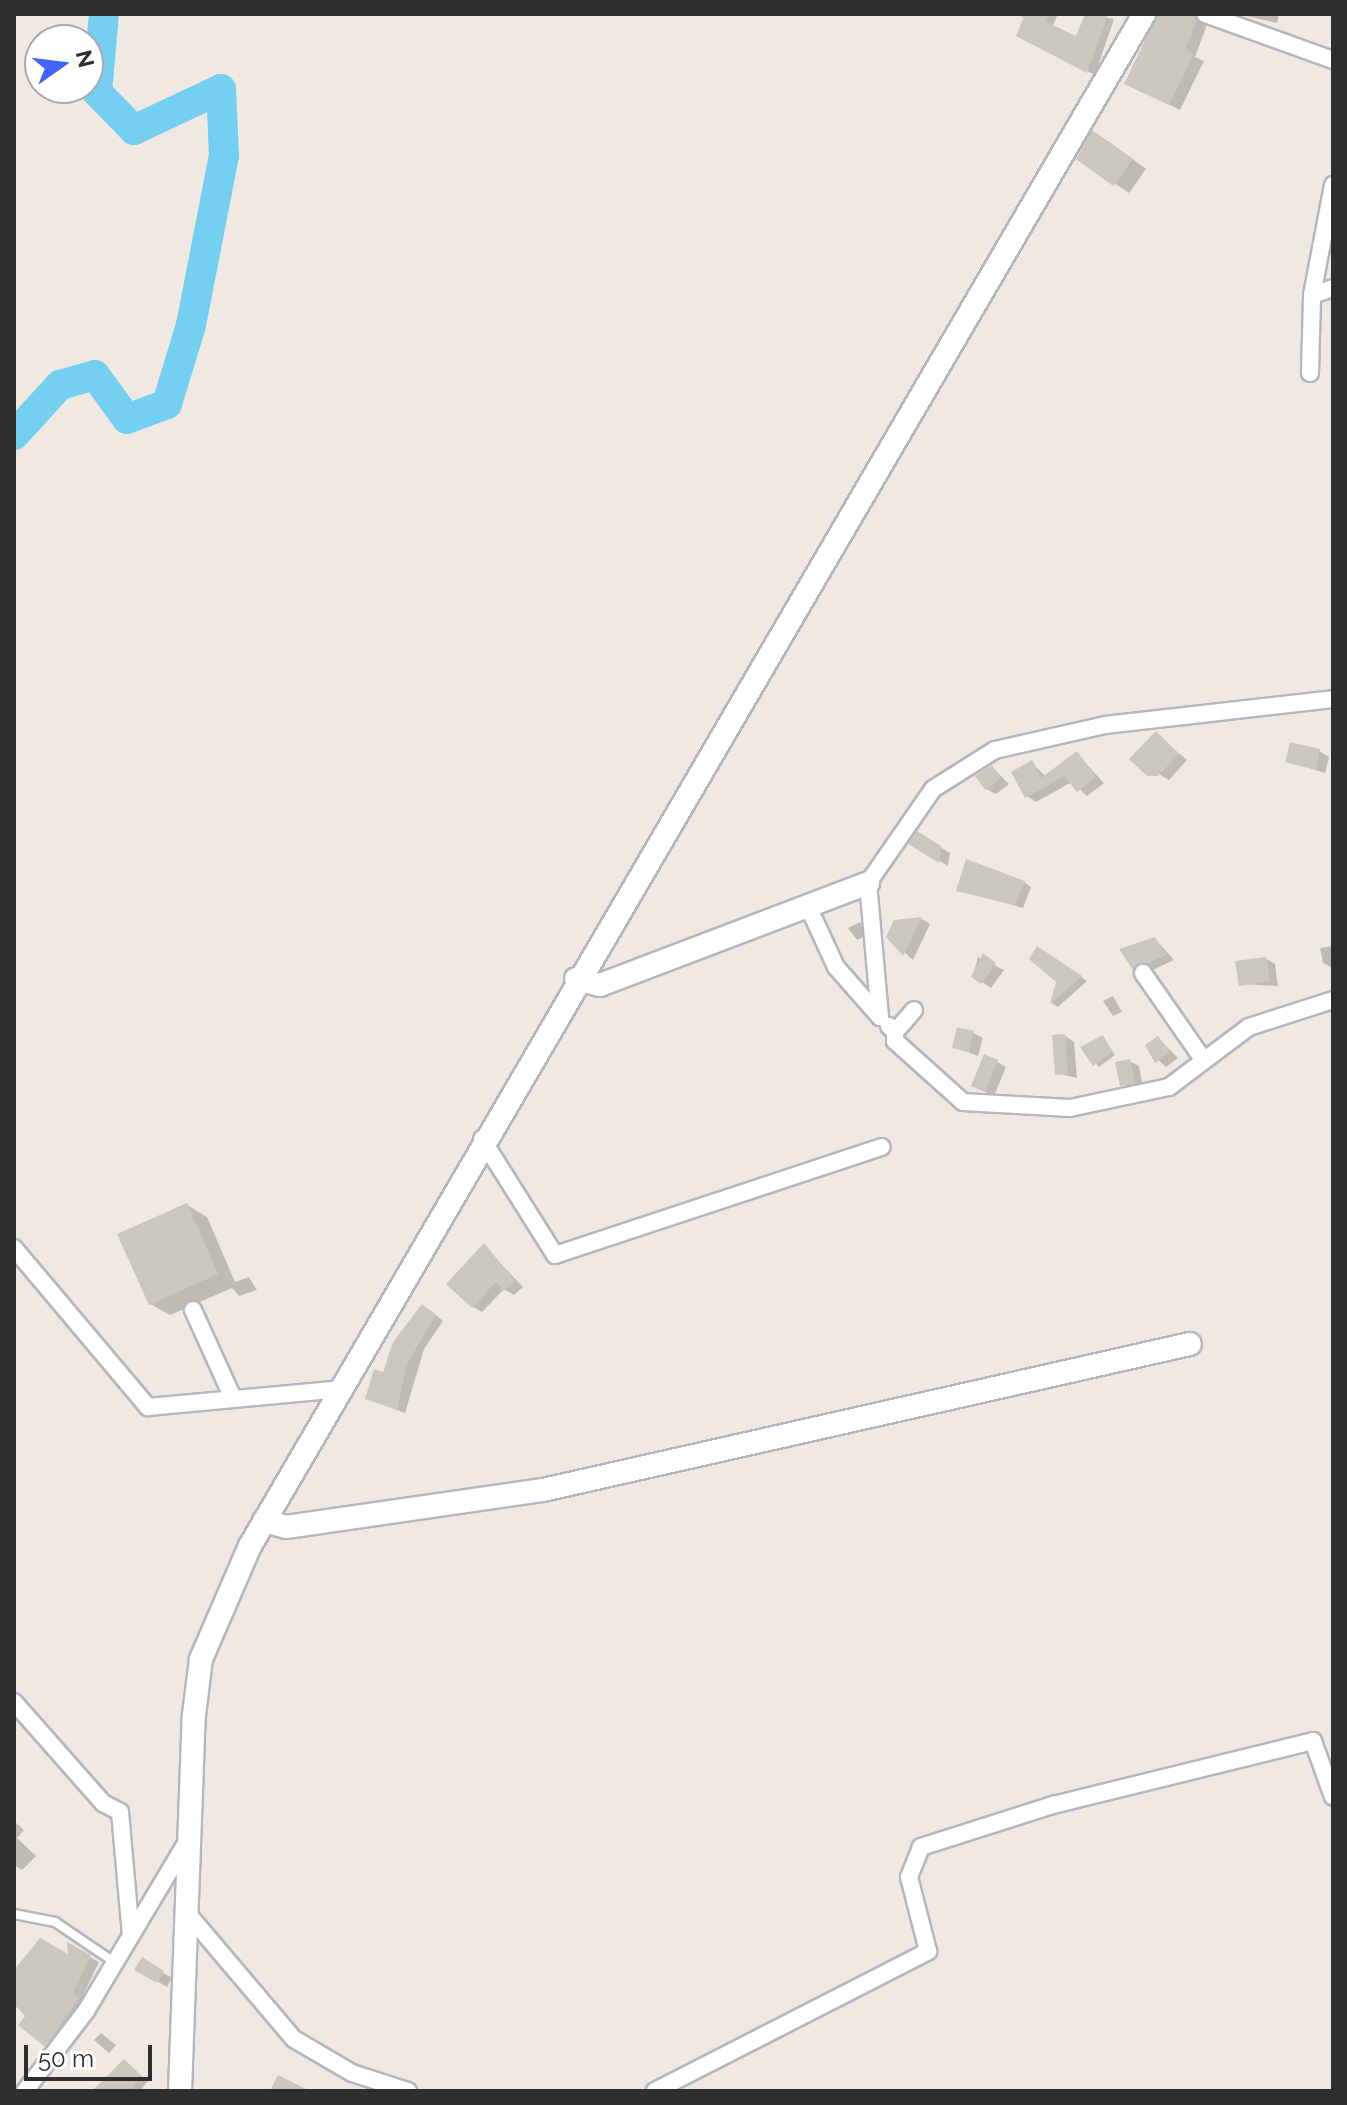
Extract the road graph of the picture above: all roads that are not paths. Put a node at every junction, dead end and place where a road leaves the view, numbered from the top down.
1 (1144, 14) edge
2 (1205, 14) edge
3 (1333, 60) edge
4 (1333, 185) edge
5 (1333, 288) edge
6 (1312, 295) junction
7 (1310, 373) dead end
8 (1333, 699) edge
9 (868, 883) junction
10 (807, 904) junction
11 (1143, 973) dead end
12 (576, 979) junction
13 (1333, 1000) edge
14 (914, 1010) dead end
15 (880, 1017) junction
16 (895, 1032) junction
17 (1202, 1058) junction
18 (482, 1139) junction
19 (882, 1147) dead end
20 (14, 1248) edge
21 (193, 1310) dead end
22 (1190, 1344) dead end
23 (341, 1389) junction
24 (233, 1398) junction
25 (264, 1521) junction
26 (14, 1702) edge
27 (1333, 1797) edge
28 (189, 1838) junction
29 (187, 1913) junction
30 (14, 1914) edge
31 (131, 1936) junction
32 (114, 1962) junction
33 (25, 2091) edge
34 (180, 2091) edge
35 (408, 2091) edge
36 (655, 2091) edge

1 - 12 street
2 - 3 street
4 - 6 street
5 - 6 street
6 - 7 street
8 - 9 street
9 - 10 street
9 - 15 street
10 - 12 street
10 - 15 street
11 - 17 street
12 - 18 street
13 - 17 street
14 - 16 street
15 - 16 street
16 - 17 street
18 - 19 street
18 - 23 street
20 - 24 street
21 - 24 street
22 - 25 street
23 - 24 street
23 - 25 street
25 - 28 street
26 - 31 street
27 - 36 street
28 - 29 street
28 - 31 street
29 - 34 street
29 - 35 street
30 - 32 lane
31 - 32 street
32 - 33 street

